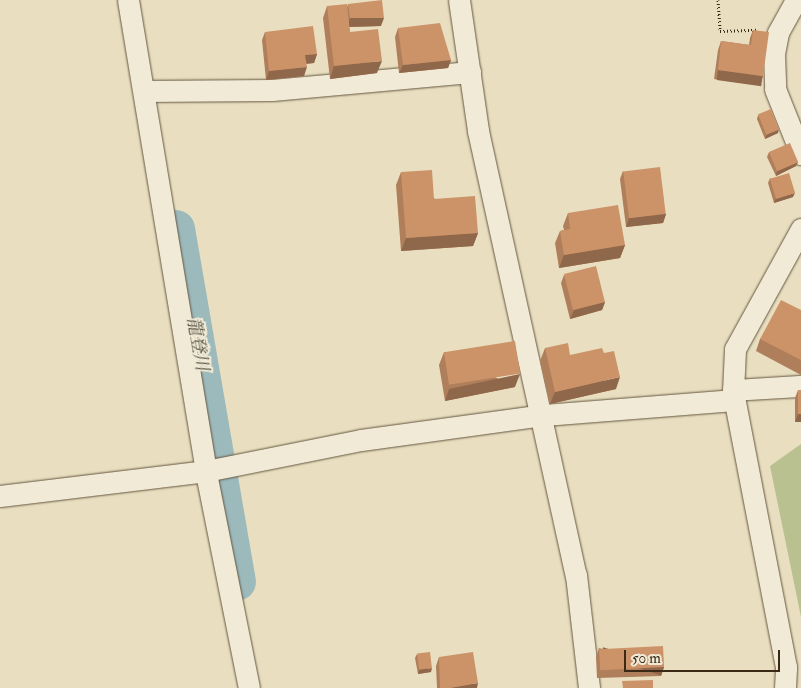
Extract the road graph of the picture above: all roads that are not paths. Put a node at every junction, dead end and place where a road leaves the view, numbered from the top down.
1 (128, 0) edge
2 (460, 0) edge
3 (796, 0) edge
4 (470, 72) junction
5 (144, 92) junction
6 (801, 154) edge
7 (801, 229) edge
8 (801, 386) edge
9 (733, 395) junction
10 (544, 415) junction
11 (206, 471) junction
12 (0, 496) edge
13 (249, 688) edge
14 (589, 688) edge
15 (785, 688) edge

1 - 5 street
2 - 4 street
3 - 6 street
4 - 5 street
4 - 10 street
5 - 11 street
7 - 9 street
8 - 9 street
9 - 10 street
9 - 15 street
10 - 11 street
10 - 14 street
11 - 12 street
11 - 13 street

